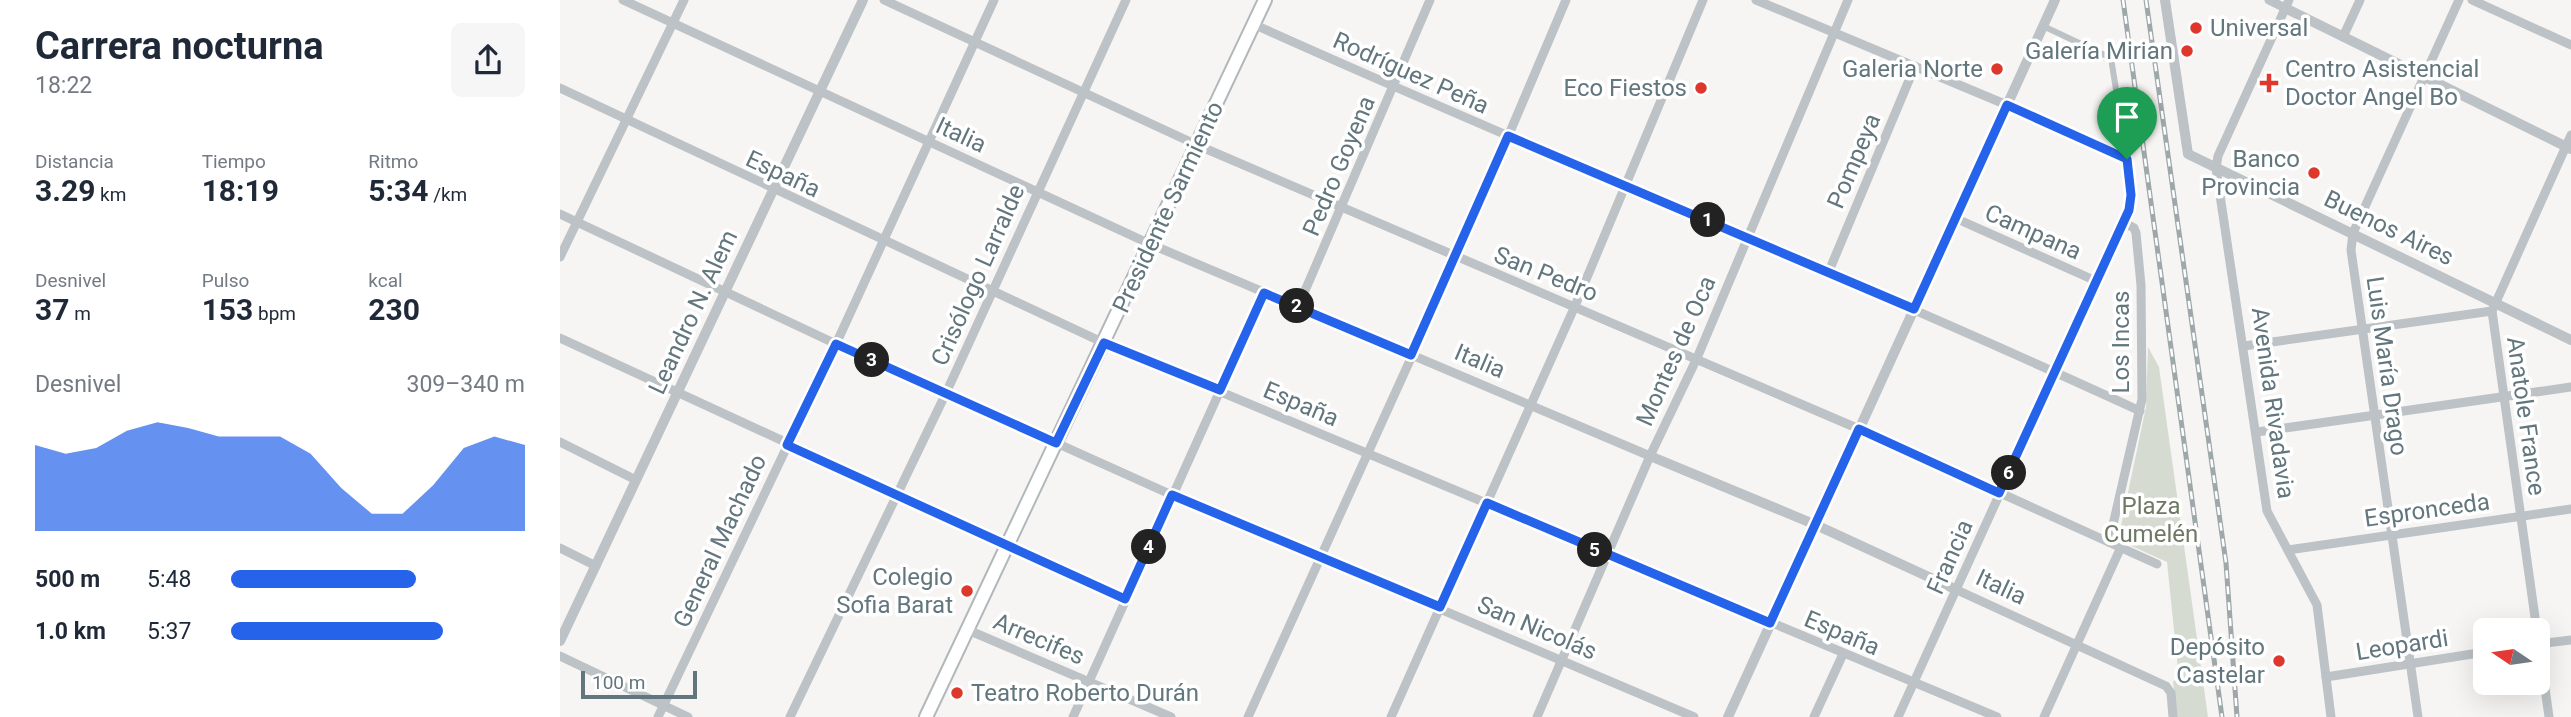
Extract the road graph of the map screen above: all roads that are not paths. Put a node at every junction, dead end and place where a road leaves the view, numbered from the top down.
1 (623, 0) edge
2 (684, 0) edge
3 (863, 0) edge
4 (884, 0) edge
5 (994, 0) edge
6 (1126, 0) edge
7 (1265, 0) edge
8 (1430, 0) edge
9 (1566, 0) edge
10 (1703, 0) edge
11 (1756, 0) edge
12 (1848, 0) edge
13 (2054, 0) edge
14 (2165, 0) edge
15 (2269, 0) edge
16 (2360, 0) edge
17 (2459, 0) edge
18 (2472, 0) edge
19 (2287, 4) edge
20 (673, 24) junction
21 (1253, 24) junction
22 (2043, 26) junction
23 (1834, 33) junction
24 (2343, 37) junction
25 (974, 43) junction
26 (2571, 45) edge
27 (1915, 66) junction
28 (2424, 77) junction
29 (1393, 87) junction
30 (560, 88) edge
31 (819, 93) junction
32 (1084, 93) junction
33 (2007, 105) junction
34 (625, 120) junction
35 (2571, 135) edge
36 (1508, 136) junction
37 (929, 143) junction
38 (1196, 145) junction
39 (2568, 148) edge
40 (2127, 159) junction
41 (2216, 168) junction
42 (1626, 186) junction
43 (773, 190) junction
44 (1037, 192) junction
45 (1342, 208) junction
46 (560, 214) edge
47 (1955, 218) junction
48 (576, 222) junction
49 (2123, 222) junction
50 (2353, 233) junction
51 (1748, 236) junction
52 (884, 241) junction
53 (1150, 244) junction
54 (560, 257) edge
55 (1456, 258) junction
56 (1829, 271) junction
57 (2096, 281) junction
58 (991, 291) junction
59 (725, 292) junction
60 (1264, 293) junction
61 (1575, 306) junction
62 (1298, 307) junction
63 (2493, 307) junction
64 (1914, 309) junction
65 (2362, 330) junction
66 (560, 338) edge
67 (2571, 340) edge
68 (1104, 343) junction
69 (836, 344) junction
70 (2244, 346) junction
71 (1411, 355) junction
72 (1697, 358) junction
73 (2056, 372) junction
74 (2571, 387) edge
75 (1220, 390) junction
76 (678, 393) junction
77 (946, 393) junction
78 (2503, 397) junction
79 (1529, 405) junction
80 (2140, 411) junction
81 (2376, 416) junction
82 (1859, 429) junction
83 (2257, 432) junction
84 (560, 442) edge
85 (1056, 443) junction
86 (787, 445) junction
87 (1368, 453) junction
88 (1650, 456) junction
89 (636, 480) junction
90 (1999, 493) junction
91 (897, 495) junction
92 (1172, 495) junction
93 (1487, 503) junction
94 (2571, 509) edge
95 (2521, 515) junction
96 (1816, 525) junction
97 (2391, 534) junction
98 (2109, 542) junction
99 (1007, 546) junction
100 (2121, 547) junction
101 (560, 548) edge
102 (2288, 550) junction
103 (1610, 556) junction
104 (1322, 558) junction
105 (2157, 564) dead end
106 (596, 566) junction
107 (1957, 590) junction
108 (1125, 599) junction
109 (1440, 607) junction
110 (2535, 618) edge
111 (1770, 623) junction
112 (968, 630) junction
113 (2571, 640) edge
114 (560, 641) edge
115 (2550, 643) edge
116 (2077, 645) junction
117 (1843, 654) junction
118 (2473, 654) edge
119 (560, 656) edge
120 (1564, 660) junction
121 (2409, 664) junction
122 (2326, 677) junction
123 (1089, 682) junction
124 (1914, 683) junction
125 (2546, 695) edge
126 (663, 706) junction
127 (658, 717) edge
128 (688, 717) edge
129 (790, 717) edge
130 (926, 717) edge
131 (1073, 717) edge
132 (1171, 717) edge
133 (1248, 717) edge
134 (1391, 717) edge
135 (1537, 717) edge
136 (1694, 717) edge
137 (1728, 717) edge
138 (1814, 717) edge
139 (1898, 717) edge
140 (1997, 717) edge
141 (2044, 717) edge
142 (2173, 717) edge
143 (2331, 717) edge
144 (2418, 717) edge
145 (2549, 717) edge

1 - 20 street, Italia
2 - 20 street
3 - 31 street, Leandro N. Alem
4 - 25 street, San Pedro
5 - 25 street, General Machado
6 - 32 street, Crisólogo Larralde
7 - 21 main road, Presidente Sarmiento
8 - 29 street, Pedro Goyena
9 - 36 street
10 - 42 street
11 - 23 street
12 - 23 street, Montes de Oca
13 - 22 street
14 - 41 street, Buenos Aires
15 - 19 street
16 - 24 street
17 - 28 street, Luis María Drago
18 - 26 street
19 - 24 street
19 - 41 street
20 - 31 street, Italia
20 - 34 street
21 - 29 street, Rodríguez Peña
21 - 38 main road, Presidente Sarmiento
22 - 33 street
22 - 40 street
23 - 27 street
23 - 51 street, Montes de Oca
24 - 28 street
25 - 32 street, San Pedro
25 - 37 street, General Machado
27 - 33 street
27 - 56 street, Pompeya
28 - 39 street
28 - 50 street, Luis María Drago
29 - 36 street, Rodríguez Peña
29 - 45 street, Pedro Goyena
30 - 34 street, España
31 - 37 street, Italia
31 - 43 street, Leandro N. Alem
32 - 38 street, San Pedro
32 - 44 street, Crisólogo Larralde
33 - 40 street
33 - 47 street
34 - 43 street, España
34 - 48 street
35 - 39 street, Anatole France
36 - 42 street, Rodríguez Peña
36 - 55 street
37 - 44 street, Italia
37 - 52 street, General Machado
38 - 45 street, San Pedro
38 - 53 main road, Presidente Sarmiento
39 - 63 street, Anatole France
40 - 49 street
41 - 50 street, Buenos Aires
41 - 70 street, Avenida Rivadavia
42 - 51 street, Rodríguez Peña
42 - 61 street
43 - 52 street, España
43 - 59 street, Leandro N. Alem
44 - 53 street, Italia
44 - 58 street, Crisólogo Larralde
45 - 55 street, San Pedro
45 - 62 street, Pedro Goyena
46 - 48 street, San Nicolás
47 - 57 street, Campana
47 - 64 street
48 - 54 street
48 - 59 street, San Nicolás
49 - 57 street, Francia
49 - 80 street, Los Incas
50 - 63 street, Buenos Aires
50 - 65 street, Luis María Drago
51 - 56 street, Rodríguez Peña
51 - 72 street, Montes de Oca
52 - 58 street, España
52 - 69 street, General Machado
53 - 60 street, Italia
53 - 68 main road, Presidente Sarmiento
55 - 61 street, San Pedro
55 - 71 street
56 - 64 street, Rodríguez Peña
57 - 73 street, Francia
58 - 68 street, España
58 - 77 street, Crisólogo Larralde
59 - 69 street, San Nicolás
59 - 76 street, Leandro N. Alem
60 - 62 street, Italia
60 - 75 street
61 - 72 street, San Pedro
61 - 79 street
62 - 71 street, Italia
63 - 65 street
63 - 67 street, Buenos Aires
63 - 78 street, Anatole France
64 - 73 street, Rodríguez Peña
64 - 82 street
65 - 70 street
65 - 81 street, Luis María Drago
66 - 76 street
68 - 75 street, España
68 - 85 main road, Presidente Sarmiento
69 - 77 street, San Nicolás
69 - 86 street, General Machado
70 - 83 street, Avenida Rivadavia
71 - 79 street, Italia
71 - 87 street
72 - 82 street, San Pedro
72 - 88 street, Montes de Oca
73 - 80 street, Rodríguez Peña
73 - 90 street, Francia
74 - 78 street
75 - 87 street, España
75 - 92 street
76 - 86 street
76 - 89 street, Leandro N. Alem
77 - 85 street, San Nicolás
77 - 91 street, Crisólogo Larralde
78 - 81 street
78 - 95 street, Anatole France
79 - 88 street, Italia
79 - 93 street
80 - 98 street, Los Incas
81 - 83 street
81 - 97 street, Luis María Drago
82 - 90 street, San Pedro
82 - 96 street
83 - 102 street, Avenida Rivadavia
84 - 89 street
85 - 92 street, San Nicolás
85 - 99 main road, Presidente Sarmiento
86 - 91 street
86 - 126 street, General Machado
87 - 93 street, España
87 - 104 street
88 - 96 street, Italia
88 - 103 street, Montes de Oca
89 - 106 street, Leandro N. Alem
90 - 98 street, San Pedro
90 - 107 street, Francia
91 - 99 street
91 - 129 street, Crisólogo Larralde
92 - 104 street, San Nicolás
92 - 108 street
93 - 103 street, España
93 - 109 street
94 - 95 street, Espronceda
95 - 97 street, Espronceda
95 - 110 street, Anatole France
96 - 107 street, Italia
96 - 111 street
97 - 102 street, Espronceda
97 - 121 street, Luis María Drago
98 - 100 street, San Pedro
99 - 108 street
99 - 112 main road, Presidente Sarmiento
100 - 105 street, San Pedro
100 - 116 street
101 - 106 street
102 - 122 street, Avenida Rivadavia
103 - 111 street, España
103 - 120 street, Montes de Oca
104 - 109 street, San Nicolás
104 - 133 street
106 - 114 street, Leandro N. Alem
107 - 116 street, Italia
107 - 124 street, Francia
108 - 123 street
109 - 120 street, San Nicolás
109 - 134 street
111 - 117 street, España
111 - 137 street
112 - 123 street, Arrecifes
112 - 130 main road, Presidente Sarmiento
113 - 115 street
116 - 141 street
116 - 142 street, Italia
117 - 124 street, España
117 - 138 street
118 - 121 street, Leopardi
119 - 126 street
120 - 135 street, Montes de Oca
120 - 136 street, San Nicolás
121 - 122 street, Leopardi
121 - 144 street, Luis María Drago
122 - 143 street, Avenida Rivadavia
123 - 131 street
123 - 132 street, Arrecifes
124 - 139 street, Francia
124 - 140 street, España
125 - 145 street, Anatole France
126 - 127 street, General Machado
126 - 128 street

